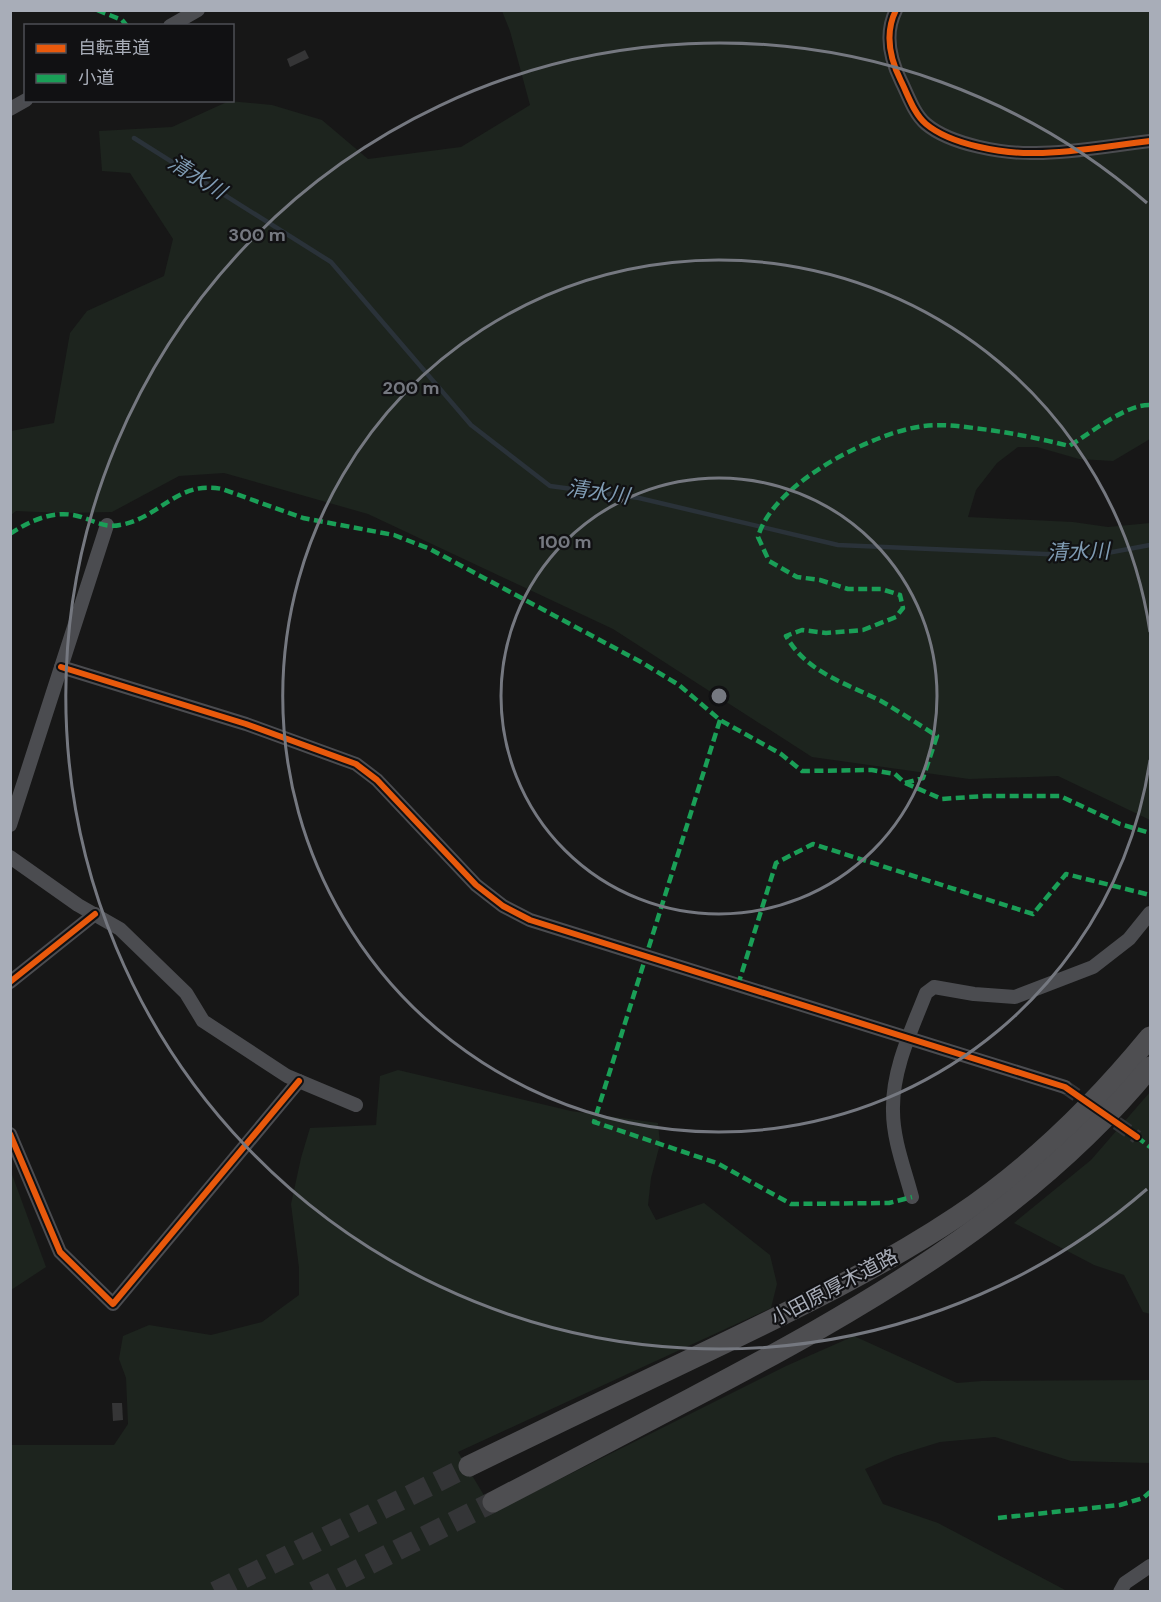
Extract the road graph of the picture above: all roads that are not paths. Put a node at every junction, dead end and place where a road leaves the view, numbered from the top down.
1 (198, 10) edge
2 (896, 10) edge
3 (174, 24) edge
4 (24, 101) edge
5 (10, 108) edge
6 (1150, 141) edge
7 (107, 525) dead end
8 (61, 667) junction
9 (10, 825) edge
10 (10, 857) edge
11 (1150, 913) edge
12 (95, 914) junction
13 (10, 982) edge
14 (909, 1037) junction
15 (1150, 1037) edge
16 (1150, 1067) edge
17 (299, 1081) junction
18 (1065, 1087) tunnel mouth
19 (356, 1105) dead end
20 (10, 1134) edge
21 (912, 1197) dead end
22 (468, 1466) tunnel mouth
23 (493, 1502) tunnel mouth
24 (1150, 1566) edge
25 (1120, 1592) edge

1 - 3 street
2 - 6 street
4 - 5 street
7 - 8 street
8 - 9 street
8 - 14 street
10 - 12 street
11 - 14 street
12 - 13 street
12 - 17 street
14 - 18 street
14 - 21 street
15 - 22 highway, 小田原厚木道路
16 - 23 highway, 小田原厚木道路
17 - 19 street
17 - 20 street
24 - 25 street

